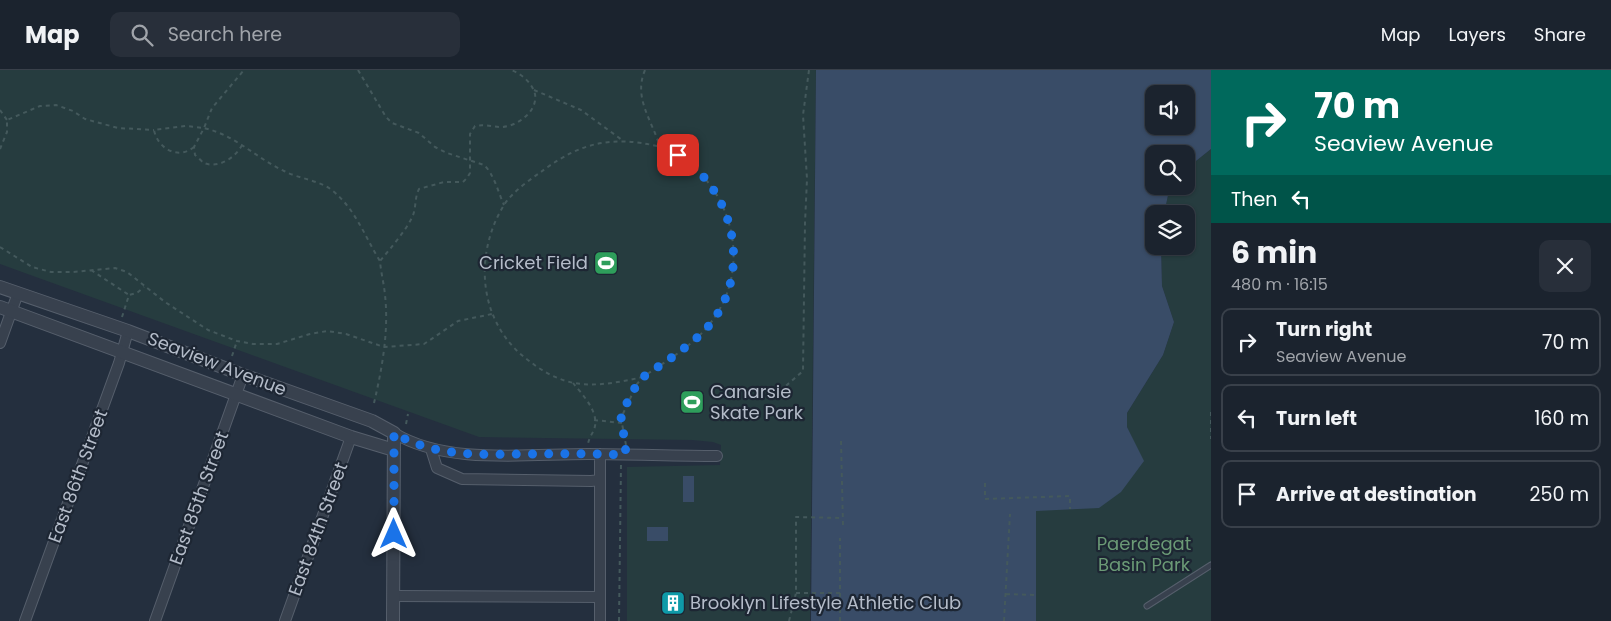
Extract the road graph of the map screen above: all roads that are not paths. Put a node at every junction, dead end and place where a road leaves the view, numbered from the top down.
1 (0, 287) edge
2 (18, 293) junction
3 (6, 309) edge
4 (128, 331) junction
5 (0, 343) edge
6 (123, 351) junction
7 (243, 375) junction
8 (236, 394) junction
9 (394, 433) junction
10 (351, 437) junction
11 (431, 449) junction
12 (394, 450) junction
13 (600, 454) junction
14 (717, 456) dead end
15 (600, 480) junction
16 (1211, 565) edge
17 (394, 596) junction
18 (600, 597) junction
19 (1146, 606) dead end
20 (26, 621) edge
21 (155, 621) edge
22 (285, 621) edge
23 (393, 621) edge
24 (600, 621) edge

1 - 2 street, Seaview Avenue
2 - 3 street
2 - 4 street, Seaview Avenue
3 - 5 street
3 - 6 street, Seaview Avenue
4 - 6 street, East 86th Street
4 - 7 street, Seaview Avenue
6 - 8 street, Seaview Avenue
6 - 20 street, East 86th Street
7 - 8 street, East 85th Street
7 - 9 street, Seaview Avenue
8 - 10 street, Seaview Avenue
8 - 21 street, East 85th Street
9 - 11 street, Seaview Avenue
9 - 12 street
10 - 12 street, Seaview Avenue
10 - 22 street, East 84th Street
11 - 13 street, Seaview Avenue
11 - 15 street
12 - 17 street
13 - 14 street, Seaview Avenue
13 - 15 street
15 - 18 street
16 - 19 lane
17 - 18 street
17 - 23 street
18 - 24 street

